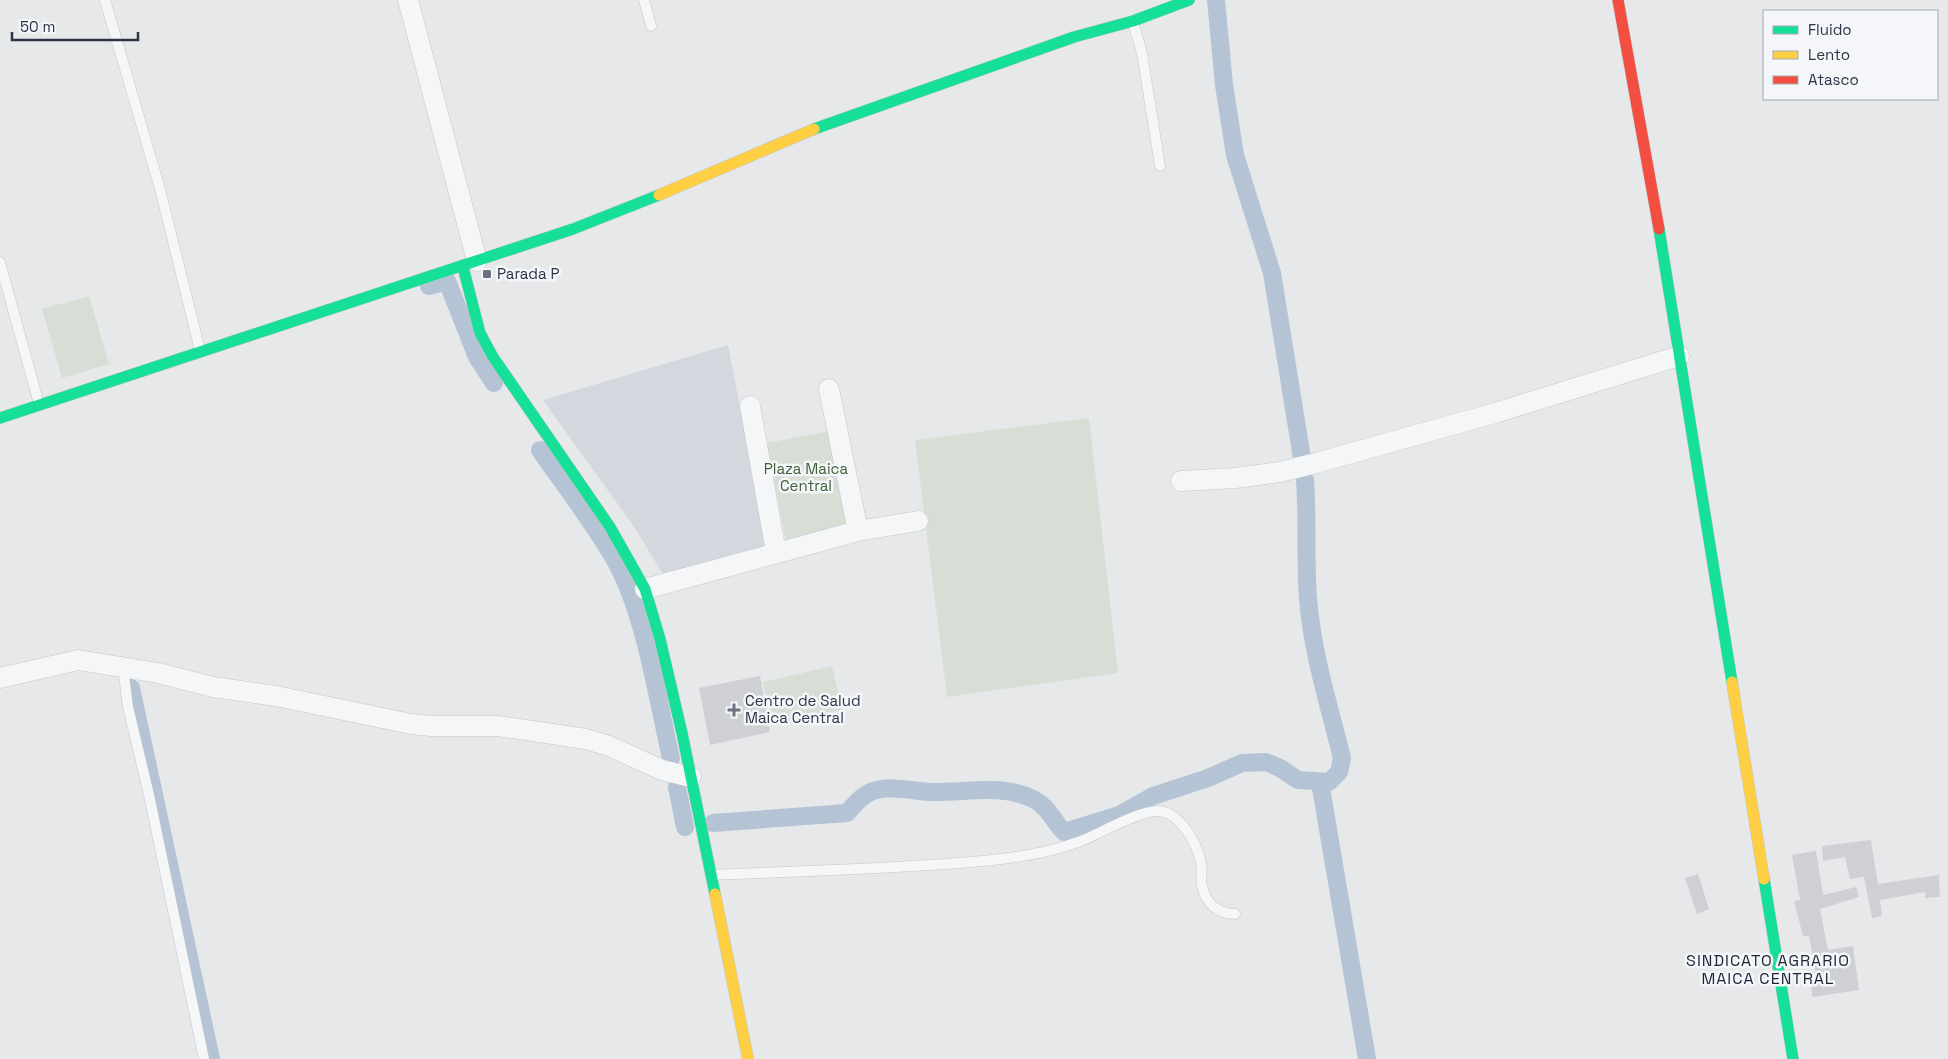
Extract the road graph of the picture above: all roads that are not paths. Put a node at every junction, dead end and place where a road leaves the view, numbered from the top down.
1 (105, 0) edge
2 (408, 0) edge
3 (644, 0) edge
4 (1190, 0) edge
5 (1618, 0) edge
6 (1133, 21) junction
7 (651, 26) dead end
8 (1160, 166) dead end
9 (0, 262) edge
10 (470, 264) junction
11 (200, 351) junction
12 (1679, 356) junction
13 (829, 389) dead end
14 (40, 405) junction
15 (750, 406) dead end
16 (0, 418) edge
17 (1181, 481) dead end
18 (918, 520) dead end
19 (858, 531) junction
20 (776, 552) junction
21 (645, 589) junction
22 (130, 669) junction
23 (0, 678) edge
24 (691, 777) junction
25 (710, 875) junction
26 (1235, 914) dead end
27 (204, 1059) edge
28 (748, 1059) edge
29 (1793, 1059) edge

1 - 11 lane
2 - 10 street
3 - 7 lane
4 - 6 street
5 - 12 street
6 - 8 lane
6 - 10 street
9 - 14 lane
10 - 11 street
10 - 21 street
11 - 14 street
12 - 17 street
12 - 29 street
13 - 19 street
14 - 16 street
15 - 20 street
18 - 19 street
19 - 20 street
20 - 21 street
21 - 24 street
22 - 23 street
22 - 24 street
22 - 27 lane
24 - 25 street
25 - 26 lane
25 - 28 street

